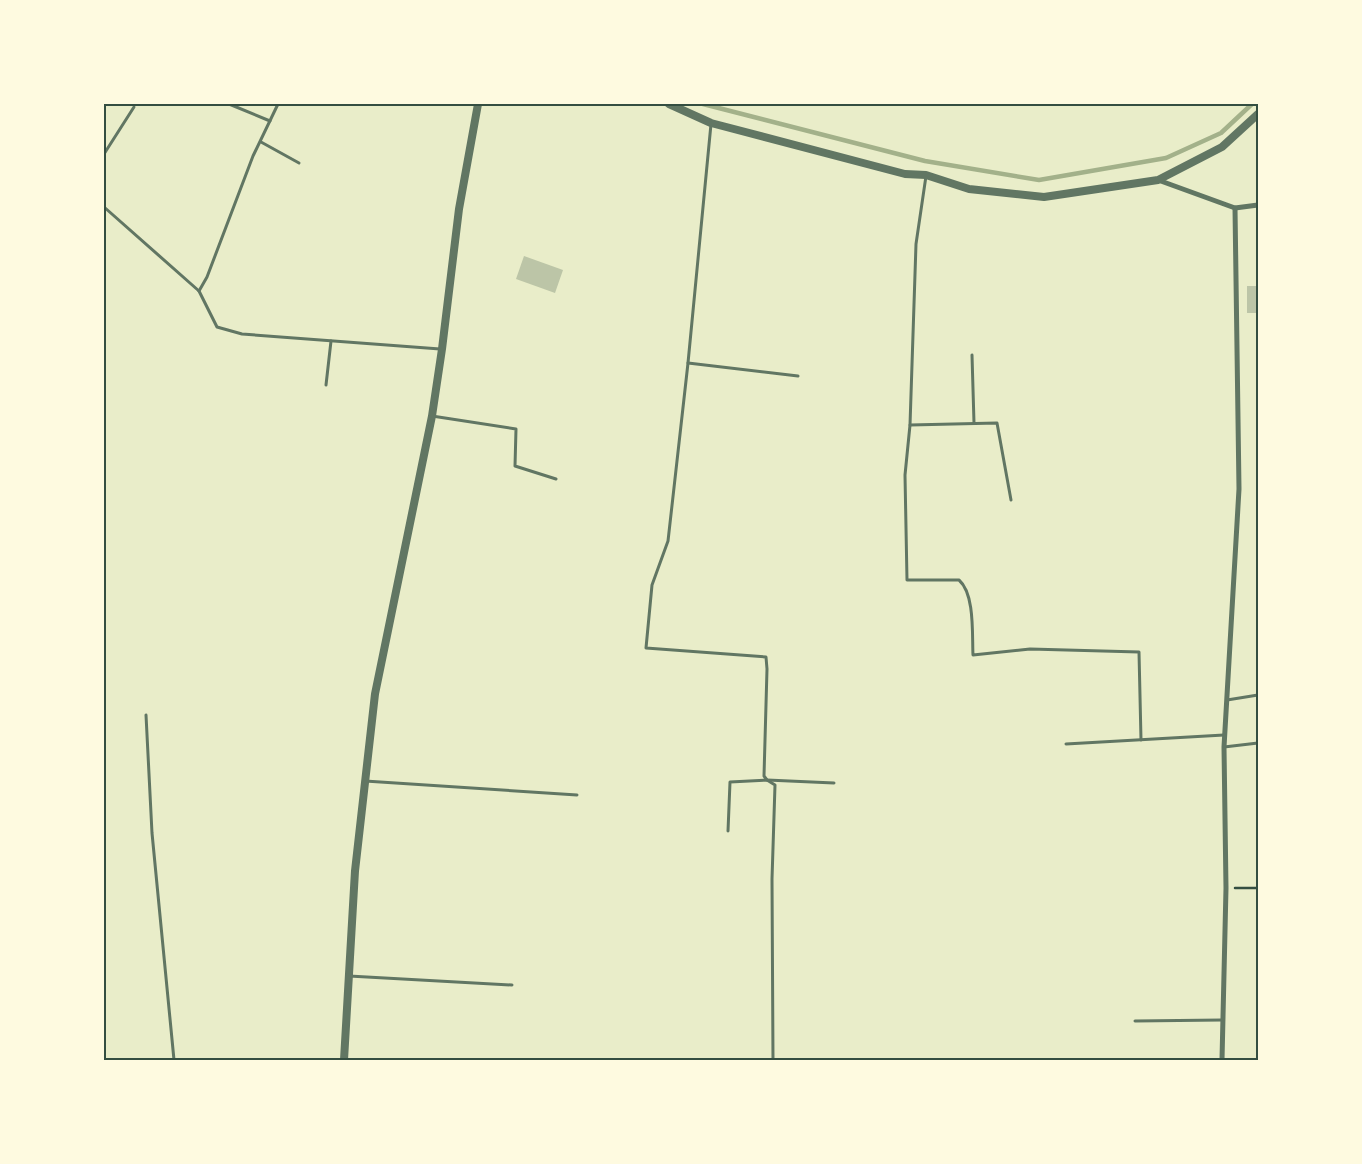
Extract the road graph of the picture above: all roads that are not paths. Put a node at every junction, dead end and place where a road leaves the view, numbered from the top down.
1 (229, 104) edge
2 (278, 104) edge
3 (478, 104) edge
4 (669, 104) edge
5 (134, 108) dead end
6 (1258, 114) edge
7 (270, 121) junction
8 (711, 124) junction
9 (261, 142) junction
10 (104, 154) edge
11 (299, 163) dead end
12 (926, 175) junction
13 (1158, 180) junction
14 (1258, 205) edge
15 (104, 207) edge
16 (1235, 208) junction
17 (199, 291) junction
18 (331, 341) junction
19 (442, 349) junction
20 (972, 355) dead end
21 (688, 363) junction
22 (798, 376) dead end
23 (326, 385) dead end
24 (432, 416) junction
25 (974, 423) junction
26 (910, 425) junction
27 (556, 479) dead end
28 (1011, 500) dead end
29 (1258, 695) edge
30 (1226, 700) junction
31 (146, 715) dead end
32 (1225, 735) junction
33 (1142, 740) junction
34 (1066, 744) dead end
35 (1258, 744) edge
36 (1224, 747) junction
37 (767, 780) junction
38 (365, 781) junction
39 (834, 783) dead end
40 (577, 795) dead end
41 (728, 830) dead end
42 (349, 976) junction
43 (512, 985) dead end
44 (1222, 1020) junction
45 (1135, 1021) dead end
46 (174, 1060) edge
47 (344, 1060) edge
48 (773, 1060) edge
49 (1222, 1060) edge

1 - 7 lane
2 - 7 lane
3 - 19 street
4 - 8 street
5 - 10 lane
6 - 13 street
7 - 9 lane
8 - 12 street
8 - 21 lane
9 - 11 lane
9 - 17 lane
12 - 13 street
12 - 26 lane
13 - 16 street
14 - 16 street
15 - 17 lane
16 - 30 street
17 - 18 lane
18 - 19 lane
18 - 23 lane
19 - 24 street
20 - 25 lane
21 - 22 lane
21 - 37 lane
24 - 27 lane
24 - 38 street
25 - 26 lane
25 - 28 lane
26 - 33 lane
29 - 30 lane
30 - 32 street
31 - 46 lane
32 - 33 lane
32 - 36 street
33 - 34 lane
35 - 36 lane
36 - 44 street
37 - 39 lane
37 - 41 lane
37 - 48 lane
38 - 40 lane
38 - 42 street
42 - 43 lane
42 - 47 street
44 - 45 lane
44 - 49 street

